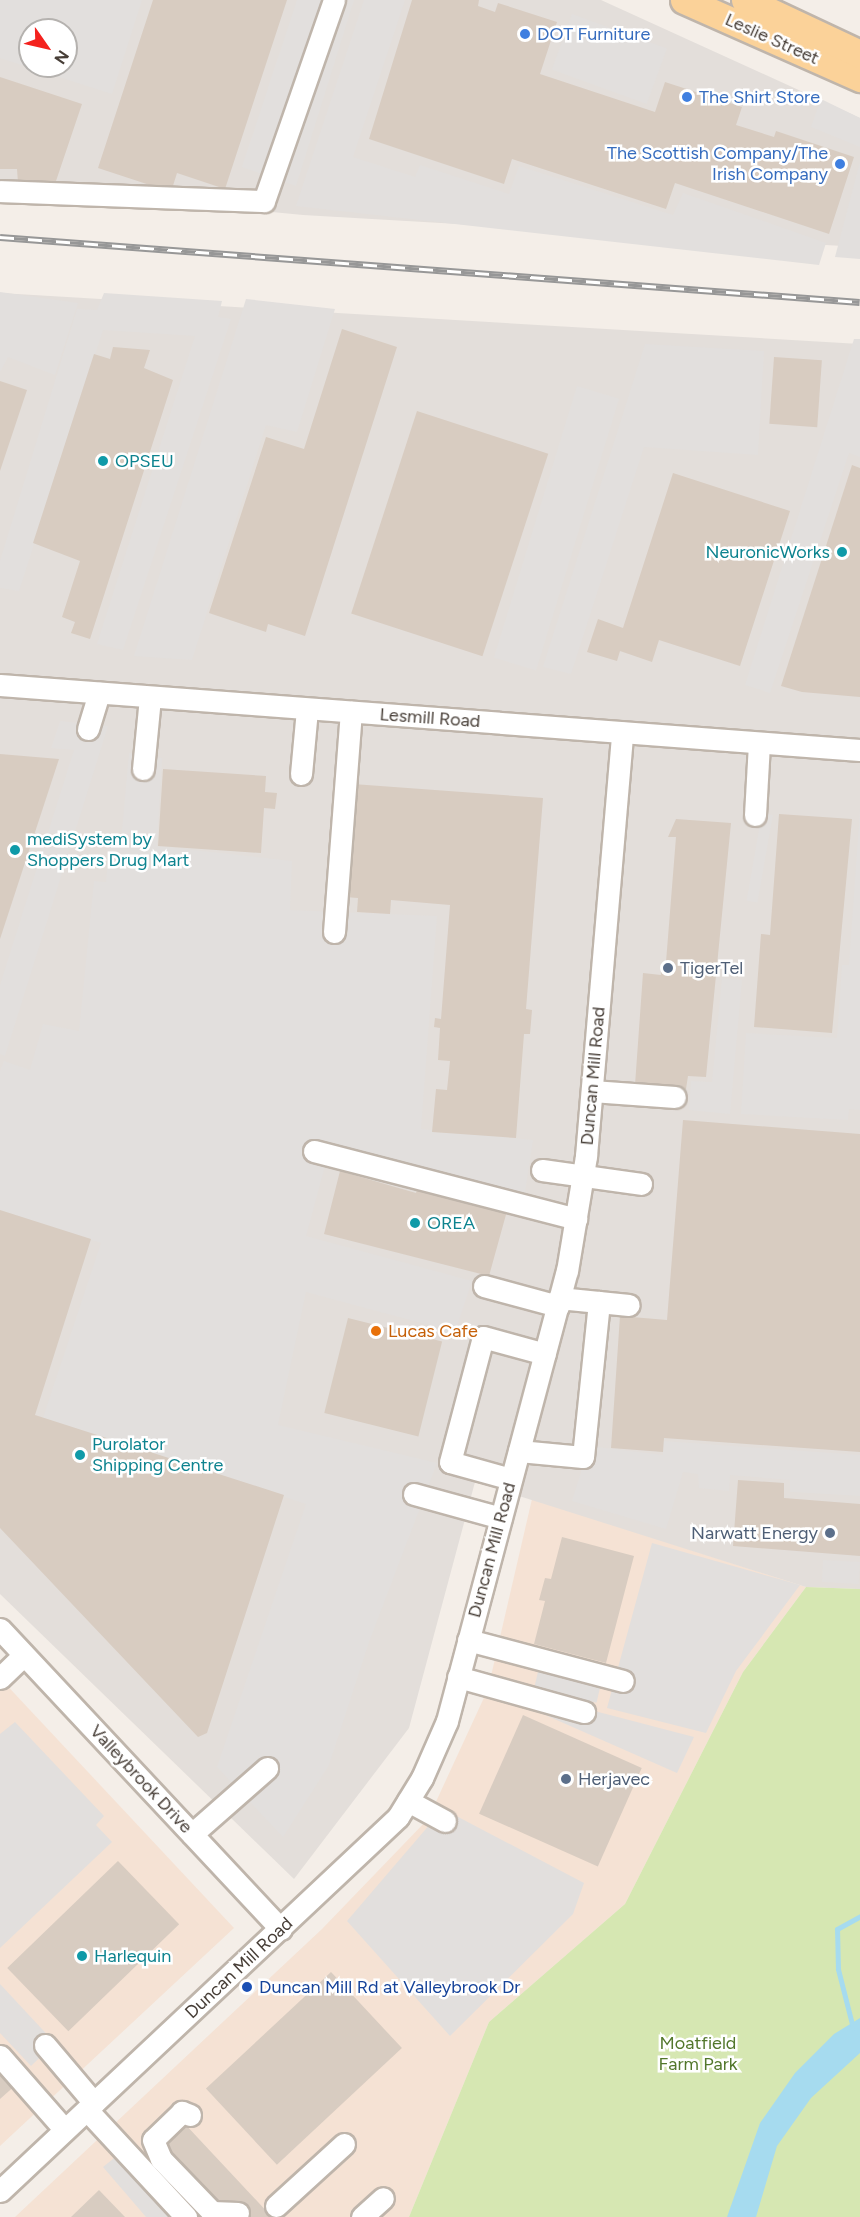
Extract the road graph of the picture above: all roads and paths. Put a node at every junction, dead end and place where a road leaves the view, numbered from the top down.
1 (334, 0) edge
2 (684, 0) edge
3 (745, 0) edge
4 (860, 54) edge
5 (860, 78) edge
6 (0, 191) edge
7 (0, 686) edge
8 (99, 693) junction
9 (150, 698) junction
10 (307, 709) junction
11 (351, 712) junction
12 (88, 729) dead end
13 (622, 732) junction
14 (759, 743) junction
15 (860, 750) edge
16 (143, 769) dead end
17 (301, 774) dead end
18 (755, 815) dead end
19 (334, 932) dead end
20 (592, 1091) junction
21 (675, 1096) dead end
22 (314, 1151) dead end
23 (542, 1170) dead end
24 (583, 1179) junction
25 (641, 1184) dead end
26 (576, 1218) junction
27 (484, 1286) dead end
28 (558, 1302) junction
29 (598, 1302) junction
30 (629, 1305) dead end
31 (545, 1354) junction
32 (519, 1451) junction
33 (511, 1479) junction
34 (414, 1494) dead end
35 (501, 1518) junction
36 (0, 1629) edge
37 (468, 1640) junction
38 (24, 1655) junction
39 (458, 1677) junction
40 (0, 1678) edge
41 (623, 1681) dead end
42 (584, 1712) dead end
43 (267, 1768) dead end
44 (408, 1801) junction
45 (445, 1821) dead end
46 (192, 1834) junction
47 (281, 1929) junction
48 (45, 2045) dead end
49 (0, 2056) edge
50 (90, 2106) junction
51 (190, 2115) dead end
52 (65, 2130) junction
53 (344, 2144) dead end
54 (0, 2191) edge
55 (382, 2198) dead end
56 (276, 2206) dead end
57 (238, 2213) dead end
58 (186, 2217) edge
59 (362, 2217) edge

1 - 6 street
2 - 5 main road, Leslie Street
3 - 4 main road, Leslie Street
7 - 8 street, Lesmill Road
8 - 9 street, Lesmill Road
8 - 12 street
9 - 10 street, Lesmill Road
9 - 16 street
10 - 11 street, Lesmill Road
10 - 17 street
11 - 13 street, Lesmill Road
11 - 19 street
13 - 14 street, Lesmill Road
13 - 20 street, Duncan Mill Road
14 - 15 street, Lesmill Road
14 - 18 street
20 - 21 street
20 - 24 street, Duncan Mill Road
22 - 26 street
23 - 24 street
24 - 25 street
24 - 26 street, Duncan Mill Road
26 - 28 street, Duncan Mill Road
27 - 28 street
28 - 29 street
28 - 31 street, Duncan Mill Road
29 - 30 street
29 - 32 street
31 - 32 street, Duncan Mill Road
31 - 33 street
32 - 33 street, Duncan Mill Road
33 - 35 street, Duncan Mill Road
34 - 35 street
35 - 37 street, Duncan Mill Road
36 - 38 street, Valleybrook Drive
37 - 39 street, Duncan Mill Road
37 - 41 street
38 - 40 street
38 - 46 street, Valleybrook Drive
39 - 42 street
39 - 44 street, Duncan Mill Road
43 - 46 street
44 - 45 street
44 - 47 street, Duncan Mill Road
46 - 47 street, Valleybrook Drive
47 - 50 street, Duncan Mill Road
48 - 50 street
49 - 52 street
50 - 52 street, Duncan Mill Road
50 - 58 street
51 - 57 street
52 - 54 street, Duncan Mill Road
53 - 56 street
55 - 59 street

